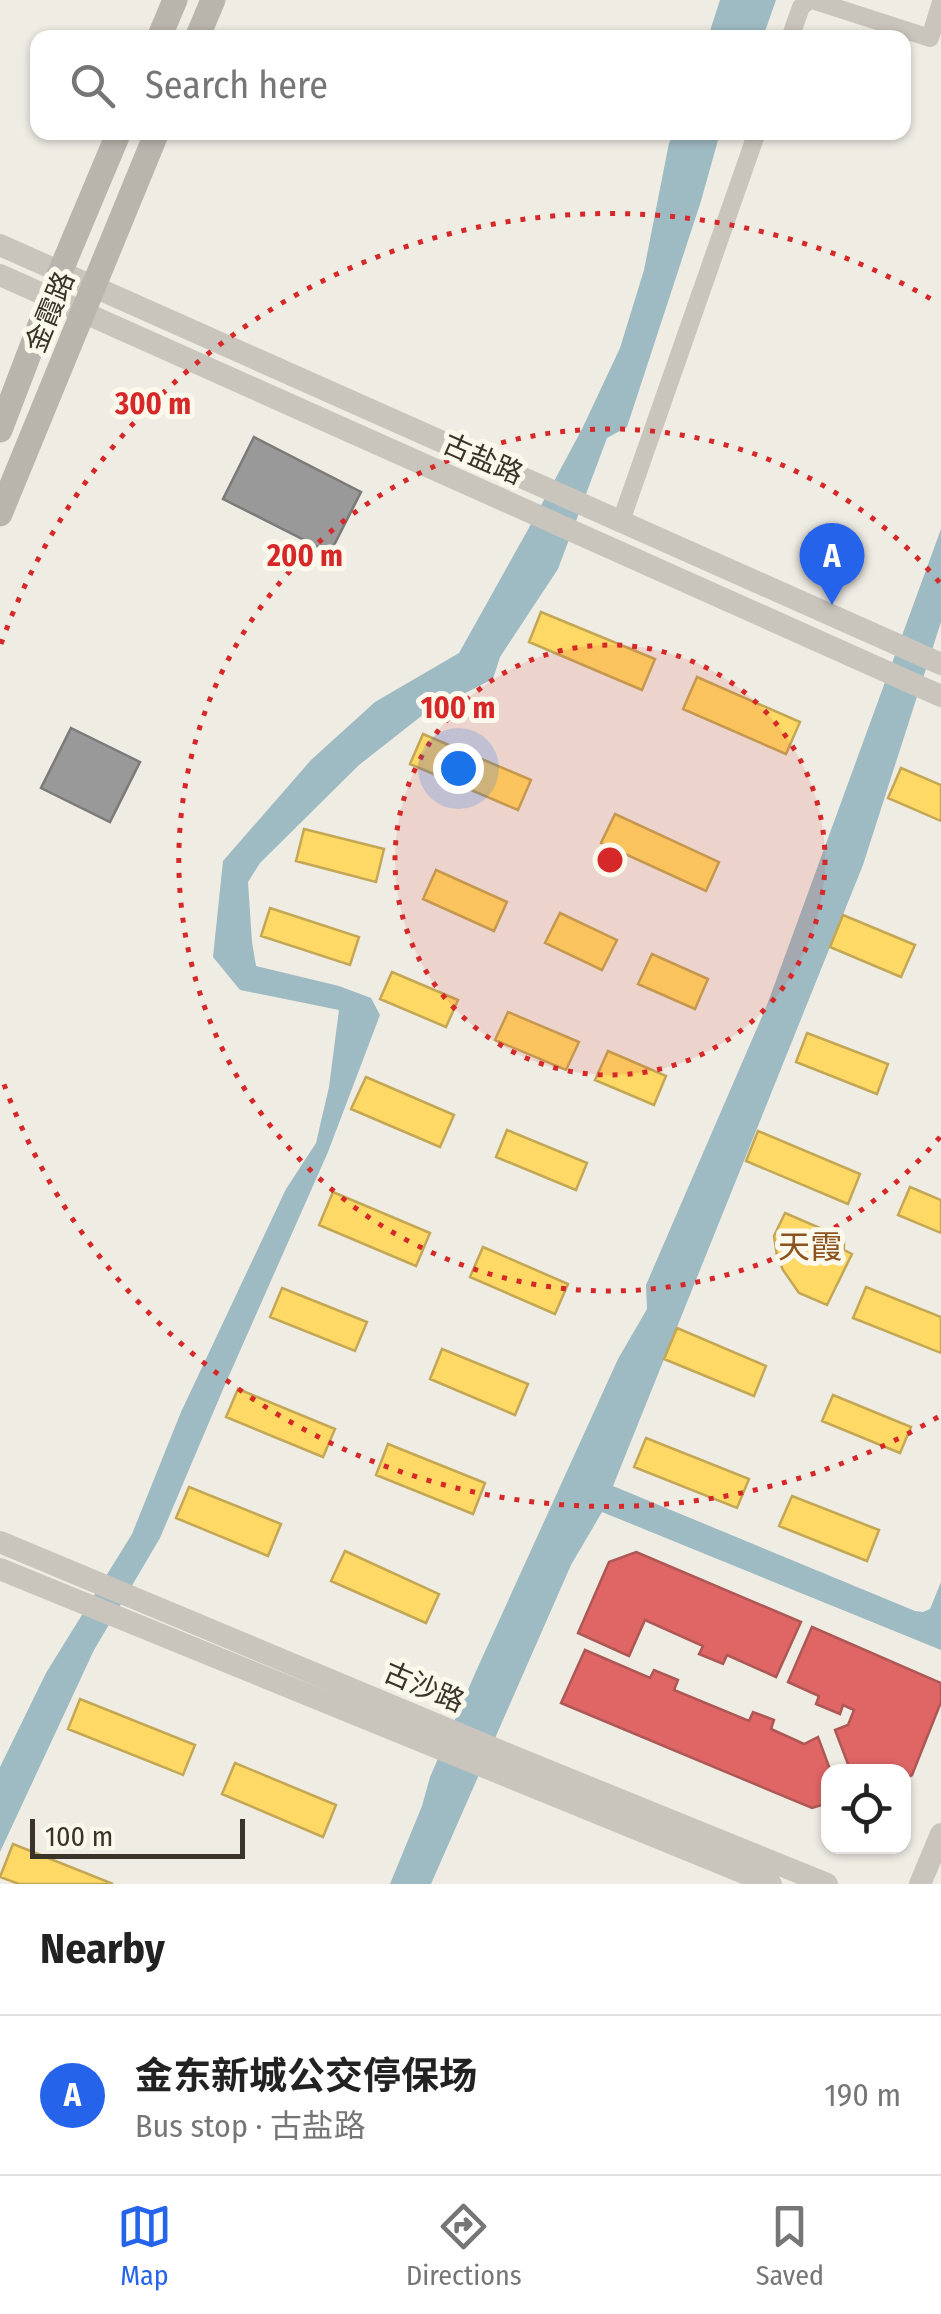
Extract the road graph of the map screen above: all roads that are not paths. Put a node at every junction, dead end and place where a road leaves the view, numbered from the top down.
1 (174, 0) edge
2 (213, 0) edge
3 (810, 0) edge
4 (941, 2) edge
5 (162, 30) edge
6 (200, 30) edge
7 (793, 30) edge
8 (905, 30) edge
9 (911, 32) edge
10 (116, 140) edge
11 (154, 140) edge
12 (754, 140) edge
13 (0, 245) edge
14 (61, 270) junction
15 (0, 274) edge
16 (93, 285) junction
17 (51, 297) junction
18 (83, 311) junction
19 (0, 430) edge
20 (0, 514) edge
21 (621, 520) junction
22 (939, 663) edge
23 (933, 693) edge
24 (0, 1542) edge
25 (0, 1569) edge
26 (440, 1738) junction
27 (503, 1764) junction
28 (941, 1834) edge
29 (770, 1884) edge
30 (827, 1884) edge
31 (920, 1884) edge

1 - 5 main road
2 - 6 main road
3 - 7 street
3 - 8 street
4 - 9 street
10 - 14 main road, 金霞路
11 - 16 main road, 金霞路
12 - 21 street
13 - 14 street, 古盐路
14 - 16 street, 古盐路
14 - 17 main road, 金霞路
15 - 17 street, 古盐路
16 - 18 main road, 金霞路
16 - 21 street, 古盐路
17 - 18 street, 古盐路
17 - 19 main road, 金霞路
18 - 20 main road, 金霞路
18 - 23 street, 古盐路
21 - 22 street, 古盐路
24 - 26 street, 古沙路
25 - 26 street, 古沙路
26 - 27 street, 古沙路
27 - 29 street, 古沙路
27 - 30 street, 古沙路
28 - 31 street

